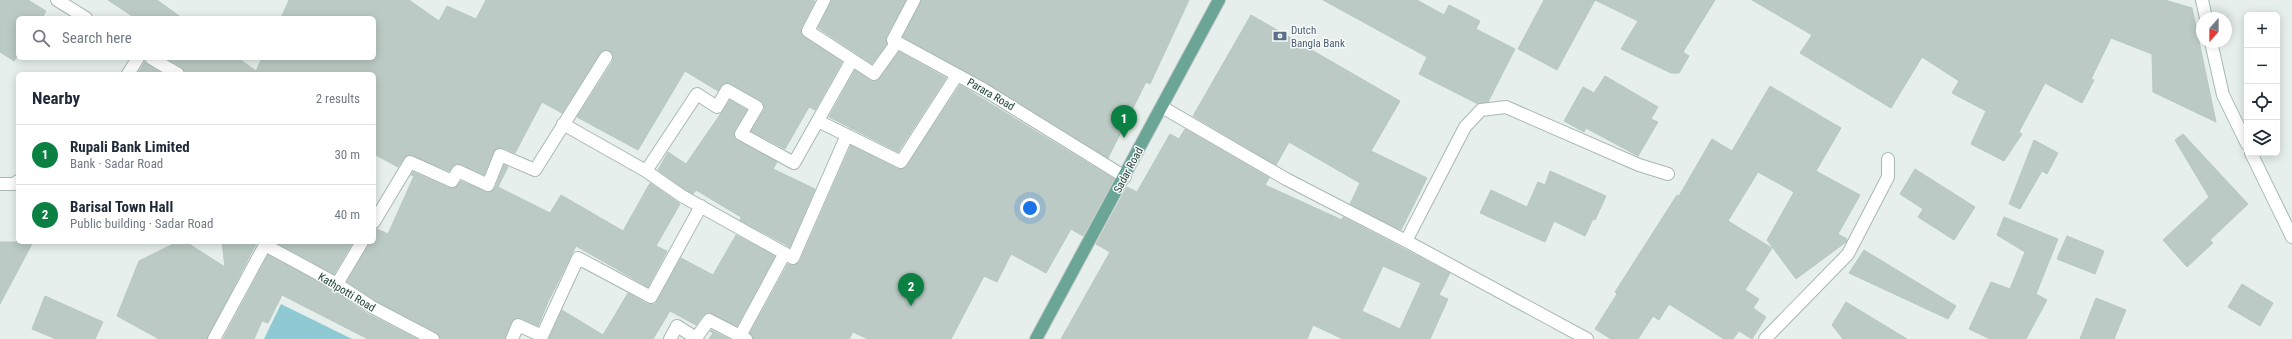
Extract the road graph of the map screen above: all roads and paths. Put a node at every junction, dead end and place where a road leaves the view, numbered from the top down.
1 (57, 0) edge
2 (824, 0) edge
3 (914, 0) edge
4 (1219, 0) edge
5 (2202, 0) edge
6 (2205, 12) edge
7 (83, 16) edge
8 (897, 42) junction
9 (2212, 48) edge
10 (606, 56) dead end
11 (137, 60) edge
12 (154, 60) edge
13 (852, 60) junction
14 (129, 72) edge
15 (175, 72) edge
16 (957, 74) junction
17 (1162, 107) junction
18 (818, 121) junction
19 (563, 124) junction
20 (847, 135) junction
21 (2244, 138) edge
22 (2252, 156) edge
23 (1888, 159) dead end
24 (646, 171) junction
25 (1668, 174) dead end
26 (1125, 177) junction
27 (16, 182) edge
28 (0, 184) edge
29 (701, 206) junction
30 (376, 219) edge
31 (2292, 237) edge
32 (1406, 240) junction
33 (264, 244) edge
34 (361, 244) edge
35 (785, 253) junction
36 (337, 284) junction
37 (743, 337) edge
38 (214, 339) edge
39 (433, 339) edge
40 (512, 339) edge
41 (670, 339) edge
42 (1036, 339) edge
43 (1587, 339) edge
44 (1765, 339) edge

1 - 7 street
2 - 13 street
3 - 8 street
4 - 17 main road, Sadar Road
5 - 6 street
8 - 13 street
8 - 16 street, Parara Road
9 - 21 street
10 - 19 street
11 - 14 street
12 - 15 street
13 - 18 street
16 - 20 street
16 - 26 street, Parara Road
17 - 26 main road, Sadar Road
17 - 32 street
18 - 20 street
18 - 24 street
19 - 24 street
19 - 30 street
20 - 35 street
22 - 31 street
23 - 44 street
24 - 29 street
25 - 32 street
26 - 42 main road, Sadar Road
27 - 28 street
29 - 35 street
29 - 40 street
32 - 43 street
33 - 36 street, Kathpotti Road
33 - 38 street
34 - 36 street
35 - 37 street
36 - 39 street, Kathpotti Road
37 - 41 street

